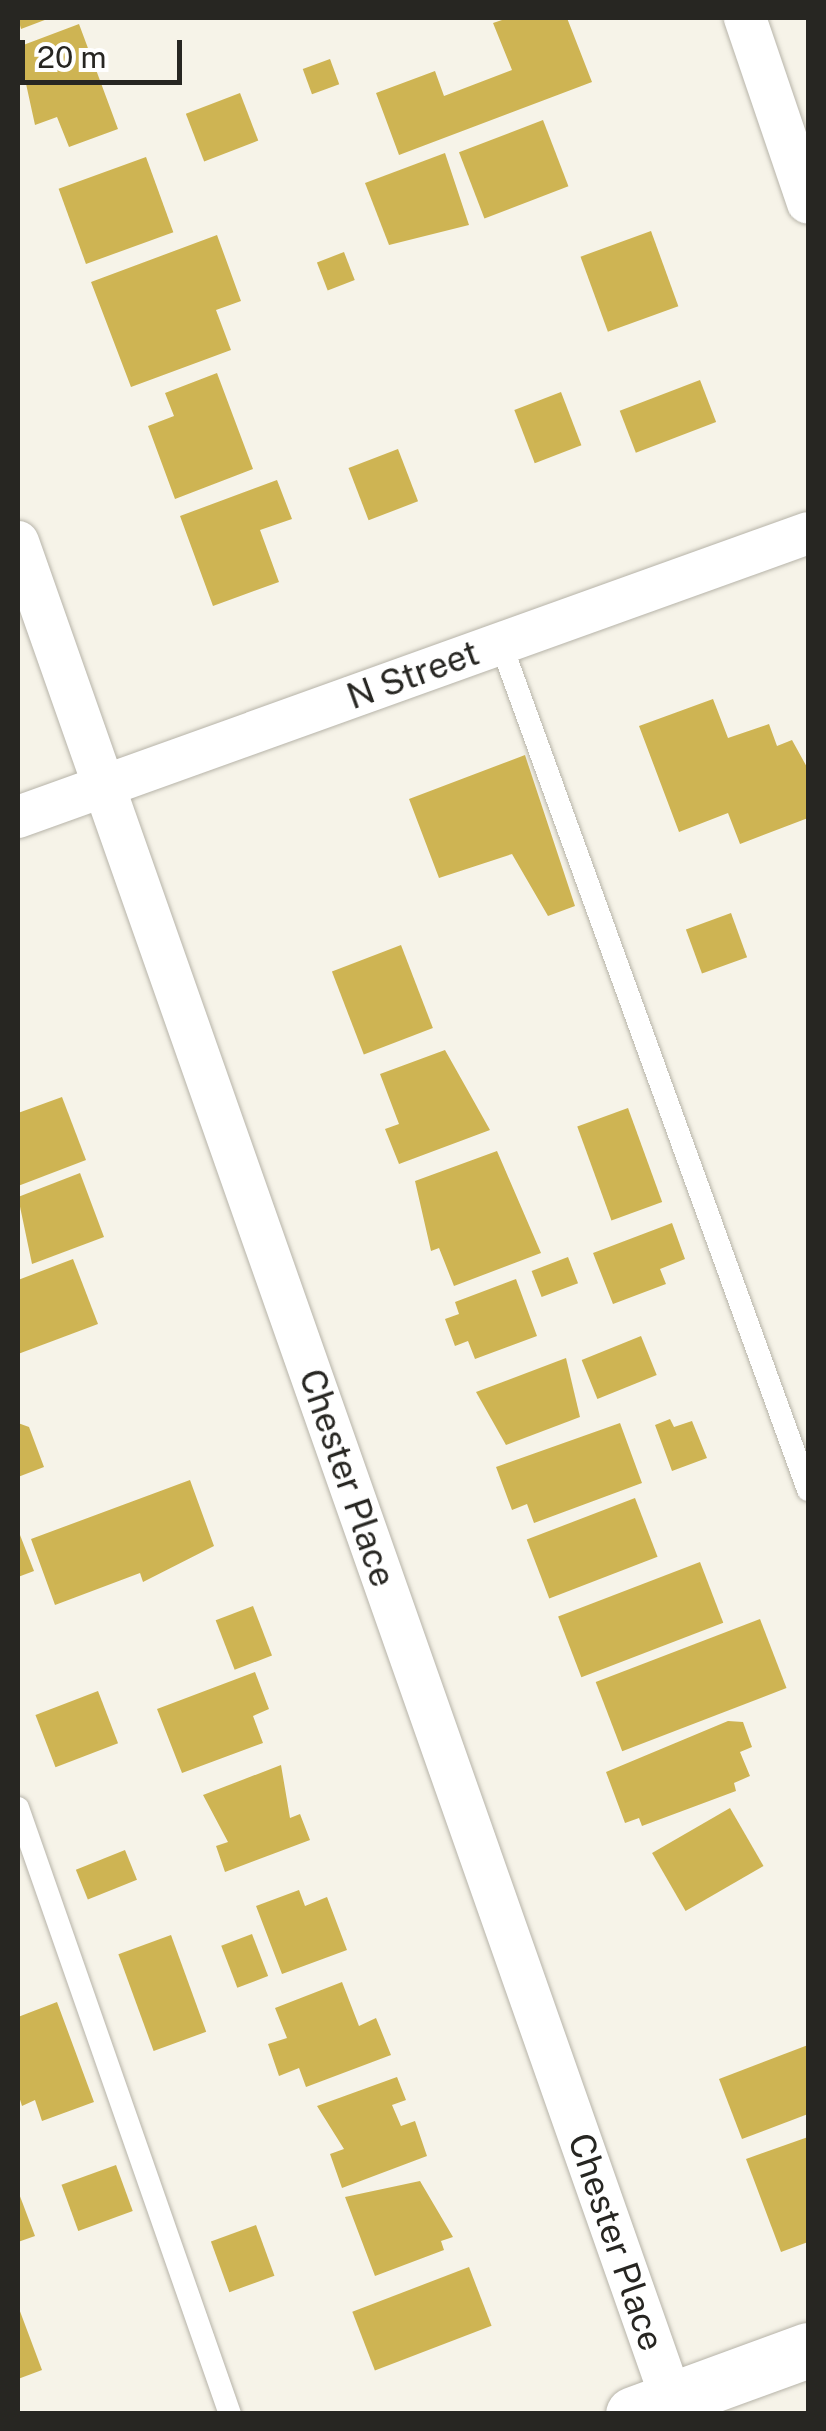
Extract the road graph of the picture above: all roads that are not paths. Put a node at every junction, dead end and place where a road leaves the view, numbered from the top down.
1 (746, 18) edge
2 (808, 204) edge
3 (808, 533) edge
4 (18, 542) edge
5 (500, 644) junction
6 (104, 786) junction
7 (18, 817) edge
8 (808, 1490) edge
9 (18, 1808) edge
10 (808, 2350) edge
11 (661, 2409) edge
12 (230, 2414) edge

1 - 2 street
3 - 5 street, N Street
4 - 6 street, Chester Place
5 - 6 street, N Street
5 - 8 lane
6 - 7 street, N Street
6 - 11 street, Chester Place
9 - 12 lane
10 - 11 street

